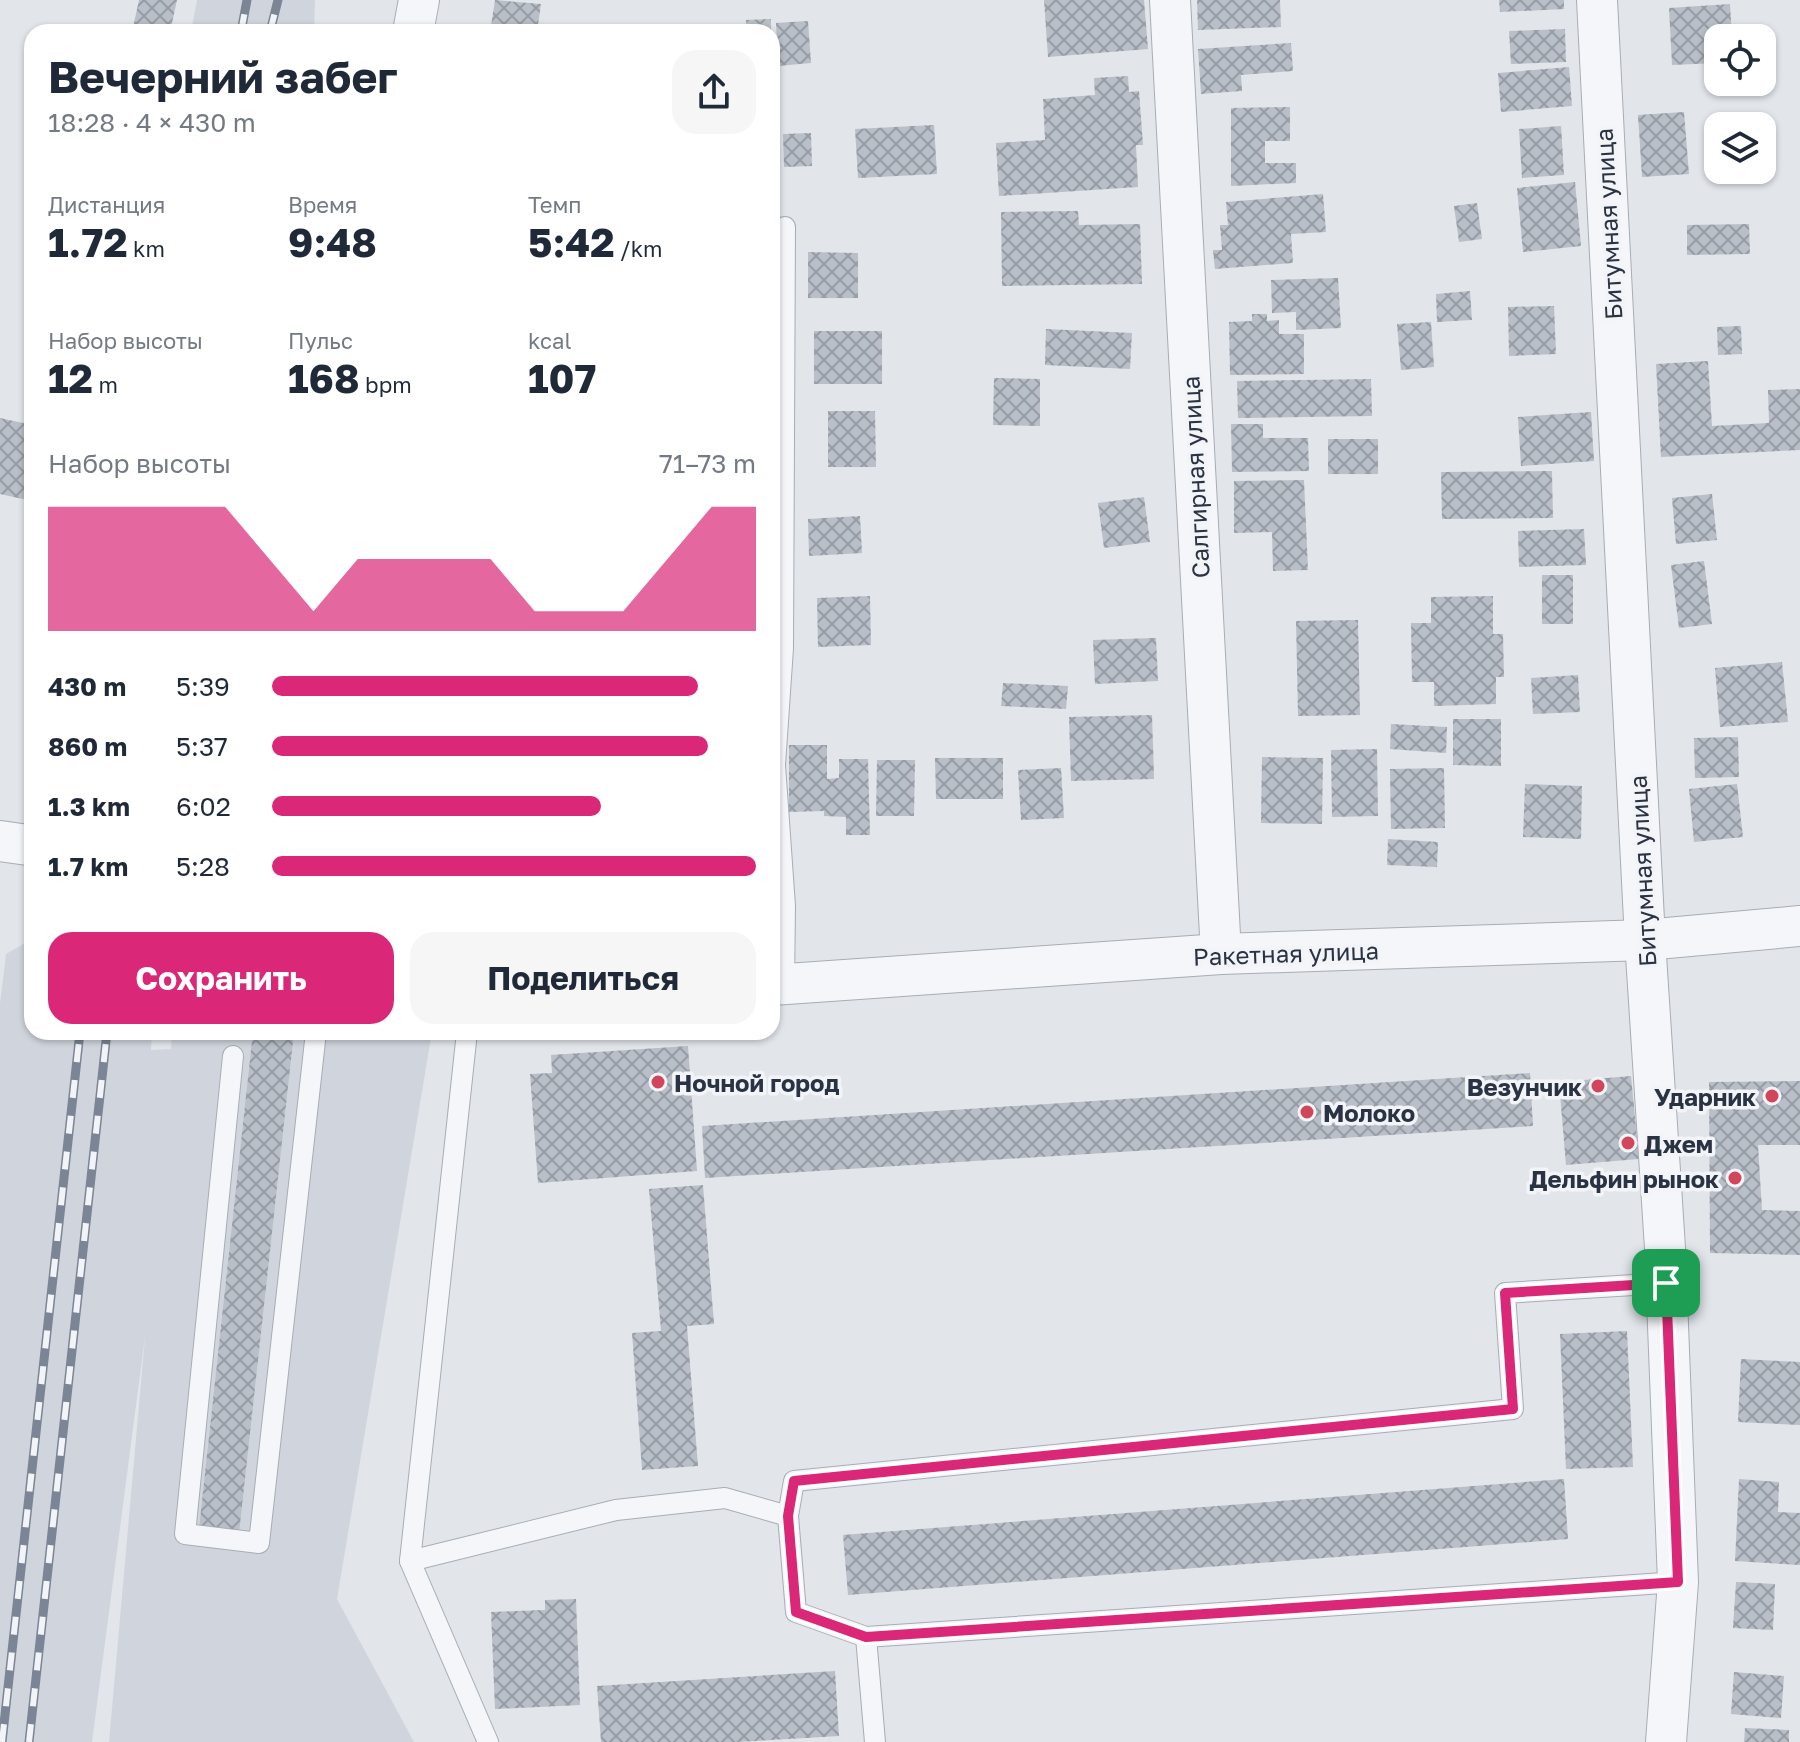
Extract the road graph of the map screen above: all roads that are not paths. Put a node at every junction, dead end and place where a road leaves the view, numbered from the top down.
1 (419, 0) edge
2 (1170, 0) edge
3 (1597, 0) edge
4 (414, 24) edge
5 (785, 227) dead end
6 (780, 692) edge
7 (780, 836) edge
8 (1800, 926) edge
9 (1645, 940) junction
10 (1221, 954) junction
11 (780, 962) edge
12 (780, 985) edge
13 (315, 1040) edge
14 (466, 1040) edge
15 (233, 1056) dead end
16 (1666, 1283) junction
17 (788, 1516) junction
18 (410, 1561) junction
19 (1678, 1582) junction
20 (866, 1637) junction
21 (488, 1742) edge
22 (875, 1742) edge
23 (1666, 1742) edge

1 - 4 street
2 - 10 street, Салгирная улица
3 - 9 street, Битумная улица
5 - 6 lane
7 - 11 lane
8 - 9 street, Ракетная улица
9 - 10 street, Ракетная улица
9 - 16 street, Битумная улица
10 - 12 street, Ракетная улица
13 - 15 lane
14 - 18 lane
16 - 17 lane
16 - 19 street, Битумная улица
17 - 18 lane
17 - 20 lane
18 - 21 lane
19 - 20 lane
19 - 23 street, Битумная улица
20 - 22 lane

